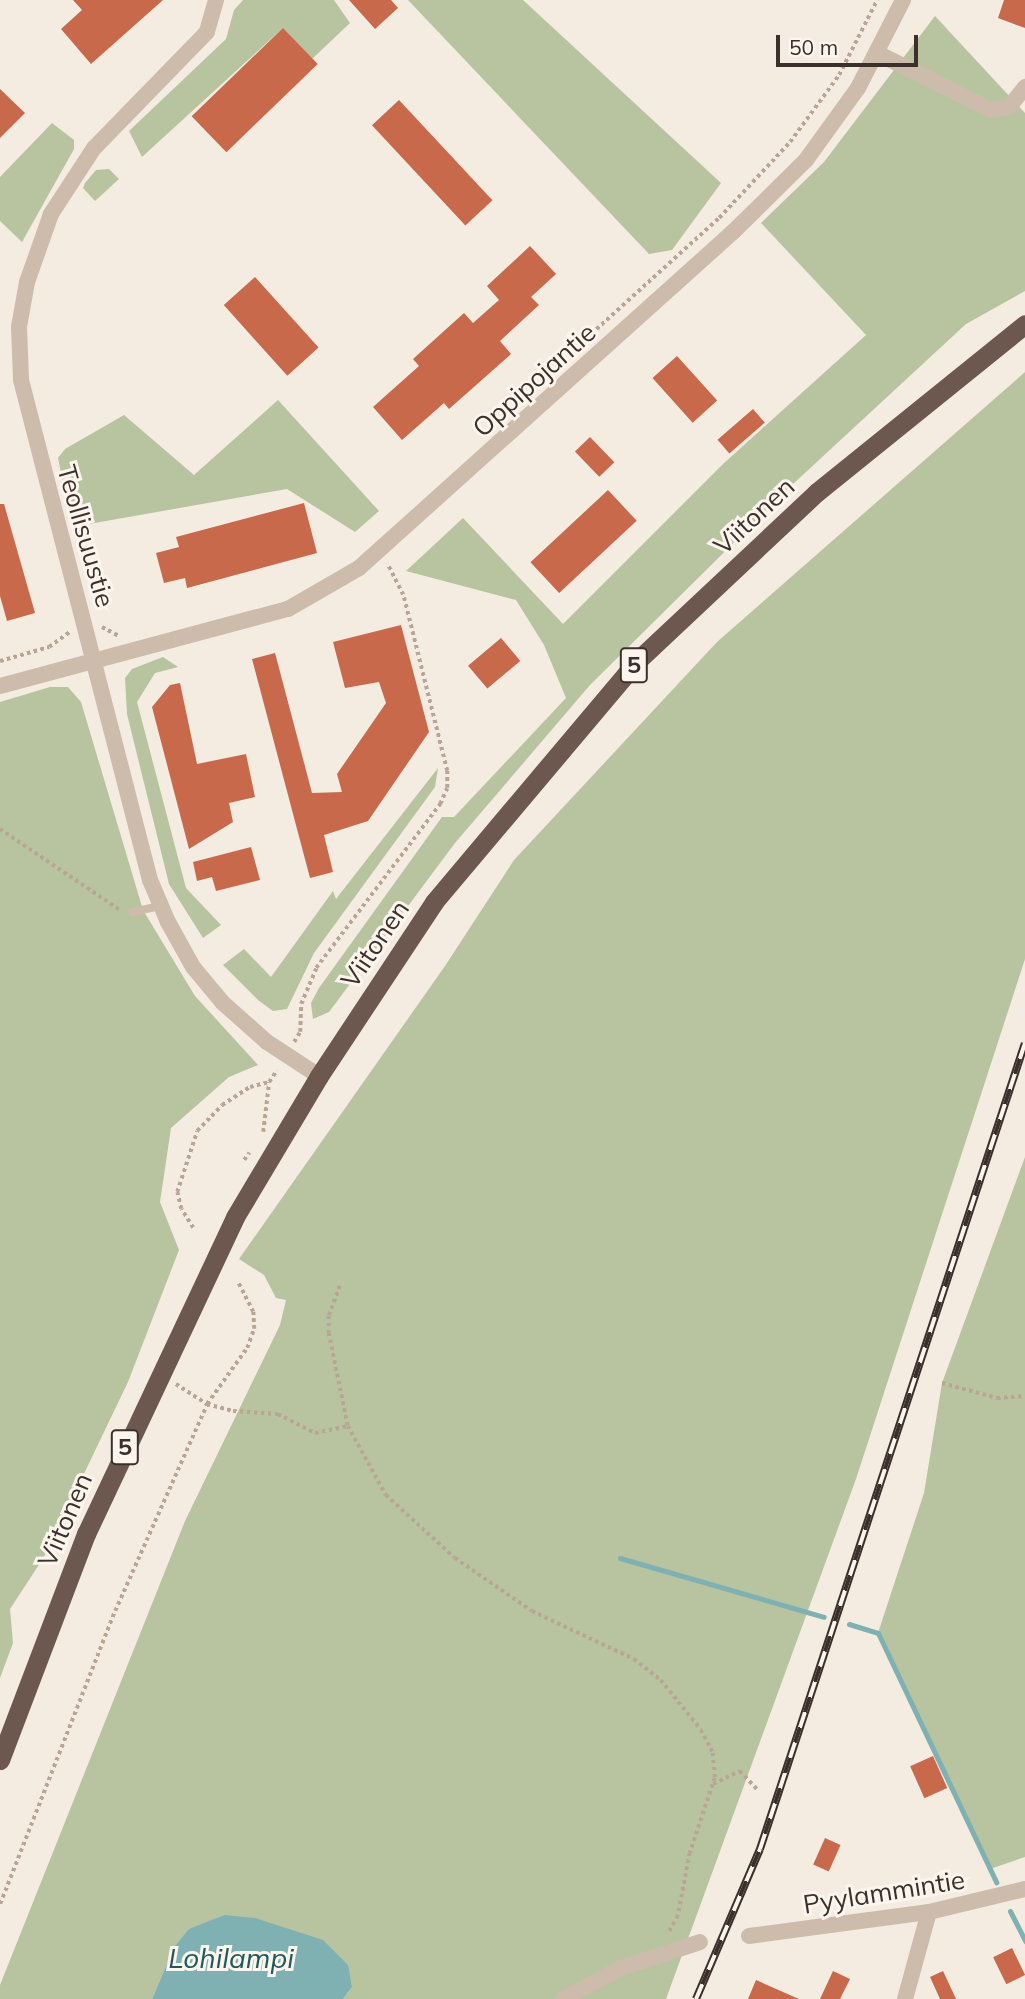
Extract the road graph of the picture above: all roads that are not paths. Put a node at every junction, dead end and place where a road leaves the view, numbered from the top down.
1 (903, 0) edge
2 (217, 1) edge
3 (877, 53) junction
4 (1025, 87) edge
5 (1025, 324) edge
6 (95, 660) junction
7 (0, 686) edge
8 (161, 906) junction
9 (132, 912) road end
10 (319, 1076) junction
11 (0, 1760) edge
12 (1025, 1889) edge
13 (929, 1912) junction
14 (749, 1936) dead end
15 (700, 1942) dead end
16 (563, 1999) edge
17 (905, 1999) edge

1 - 3 street, Oppipojantie
2 - 6 street, Teollisuustie
3 - 4 street
3 - 6 street, Oppipojantie
5 - 10 highway, Viitonen / 5
6 - 7 street, Oppipojantie
6 - 8 street, Teollisuustie
8 - 9 lane
8 - 10 street, Teollisuustie
10 - 11 highway, Viitonen / 5
12 - 13 street, Pyylammintie
13 - 14 street, Pyylammintie
13 - 17 street
15 - 16 street

